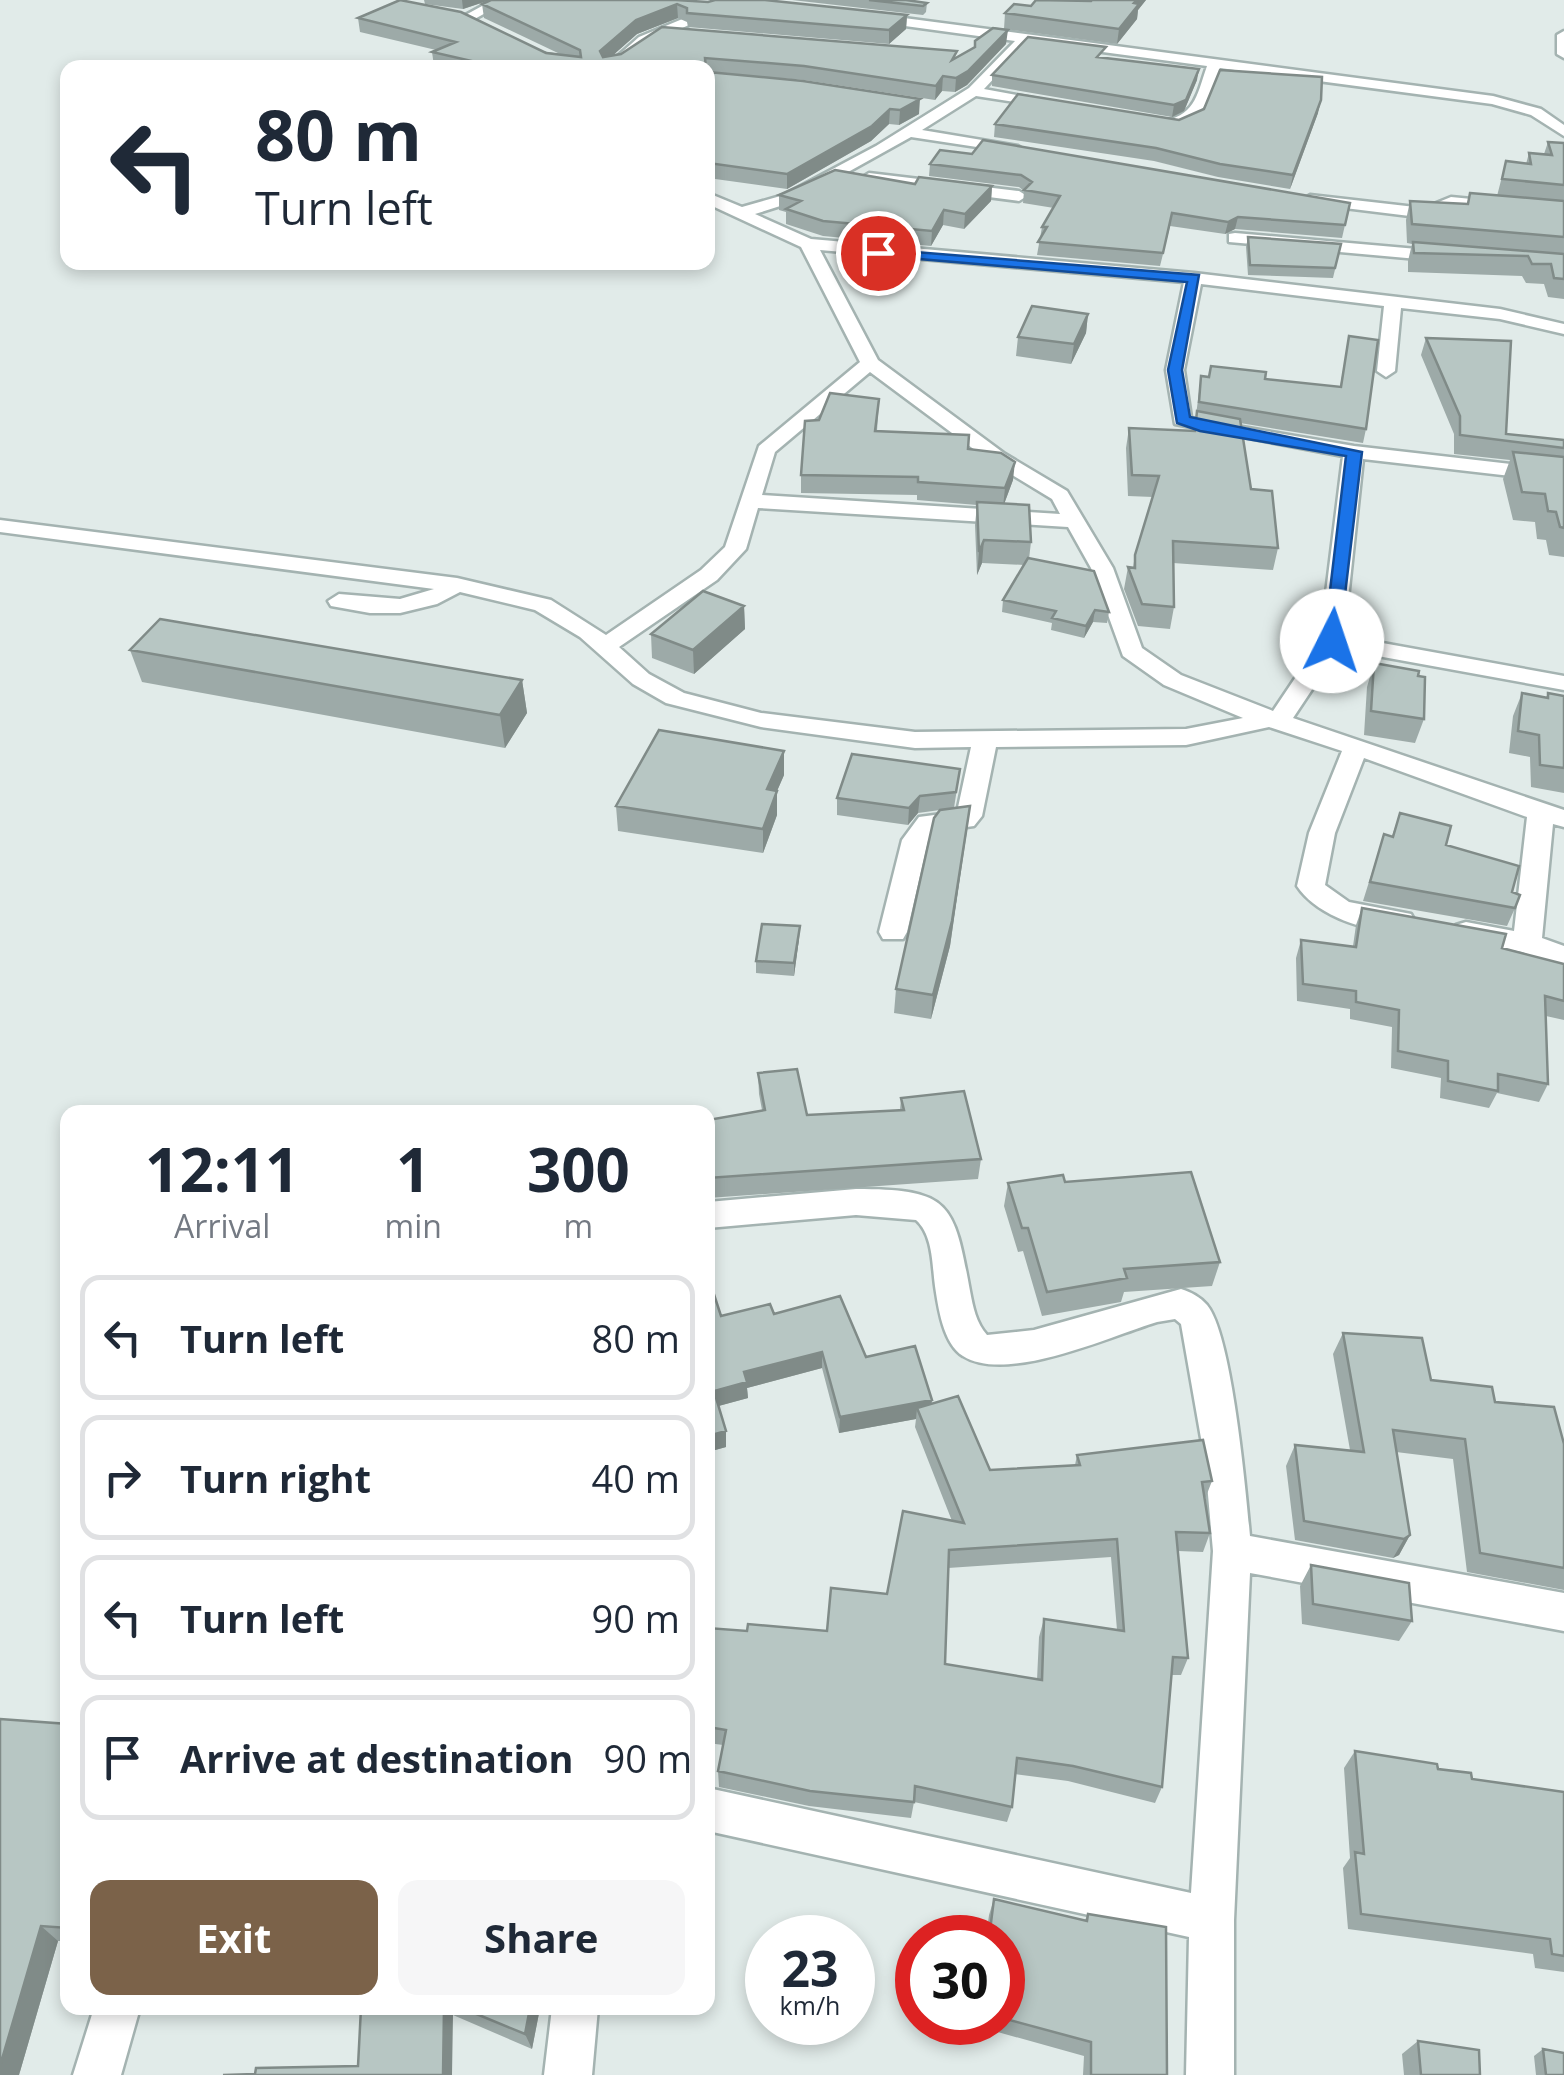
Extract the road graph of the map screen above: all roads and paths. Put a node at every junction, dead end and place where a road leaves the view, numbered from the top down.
1 (503, 0) edge
2 (704, 0) edge
3 (851, 16) edge
4 (482, 27) edge
5 (662, 33) junction
6 (1564, 35) edge
7 (700, 36) edge
8 (1023, 40) junction
9 (1564, 54) edge
10 (621, 60) edge
11 (1215, 63) junction
12 (974, 91) junction
13 (1494, 100) junction
14 (924, 107) edge
15 (1068, 108) edge
16 (944, 110) junction
17 (1564, 115) edge
18 (1144, 122) edge
19 (908, 132) junction
20 (1564, 132) edge
21 (1043, 155) edge
22 (836, 174) junction
23 (1019, 196) dead end
24 (1287, 197) edge
25 (715, 201) edge
26 (740, 213) junction
27 (1564, 213) edge
28 (1351, 228) junction
29 (1235, 238) dead end
30 (808, 244) junction
31 (1462, 258) edge
32 (1194, 278) junction
33 (1393, 302) junction
34 (1564, 329) edge
35 (870, 363) junction
36 (1386, 371) dead end
37 (1354, 452) junction
38 (1564, 476) edge
39 (750, 501) junction
40 (1078, 520) junction
41 (0, 526) edge
42 (457, 586) junction
43 (339, 601) dead end
44 (1332, 641) junction
45 (604, 646) junction
46 (1564, 683) edge
47 (1286, 710) junction
48 (985, 738) junction
49 (1356, 747) junction
50 (1552, 816) edge
51 (893, 932) dead end
52 (1527, 943) junction
53 (1564, 957) edge
54 (715, 1215) edge
55 (1232, 1551) junction
56 (1564, 1612) edge
57 (715, 1812) edge
58 (1212, 1920) junction
59 (114, 2015) edge
60 (574, 2015) edge
61 (97, 2075) edge
62 (568, 2075) edge
63 (1210, 2075) edge

1 - 4 street
2 - 5 street
3 - 8 street
5 - 7 street
5 - 10 street
6 - 9 street
8 - 11 street
8 - 12 street
11 - 13 street
11 - 18 street
12 - 15 street
12 - 16 street
13 - 17 street
13 - 20 street
14 - 16 street
16 - 19 street
19 - 21 street
19 - 22 street
22 - 23 street
22 - 26 street
24 - 28 street
25 - 26 street
26 - 30 street
27 - 28 street
28 - 29 street
28 - 31 street
30 - 32 street
30 - 35 street
32 - 33 street
32 - 37 street
33 - 34 street
33 - 36 street
35 - 39 street
35 - 40 street
37 - 38 street
37 - 44 street
39 - 40 street
39 - 45 street
40 - 47 street
41 - 42 street
42 - 43 street
42 - 45 street
44 - 46 street
44 - 47 street
45 - 48 street
47 - 48 street
47 - 49 street
48 - 51 street
49 - 50 street
49 - 52 street
50 - 52 street
52 - 53 street
54 - 55 street
55 - 56 street
55 - 58 street
57 - 58 street
58 - 63 street
59 - 61 street
60 - 62 street

